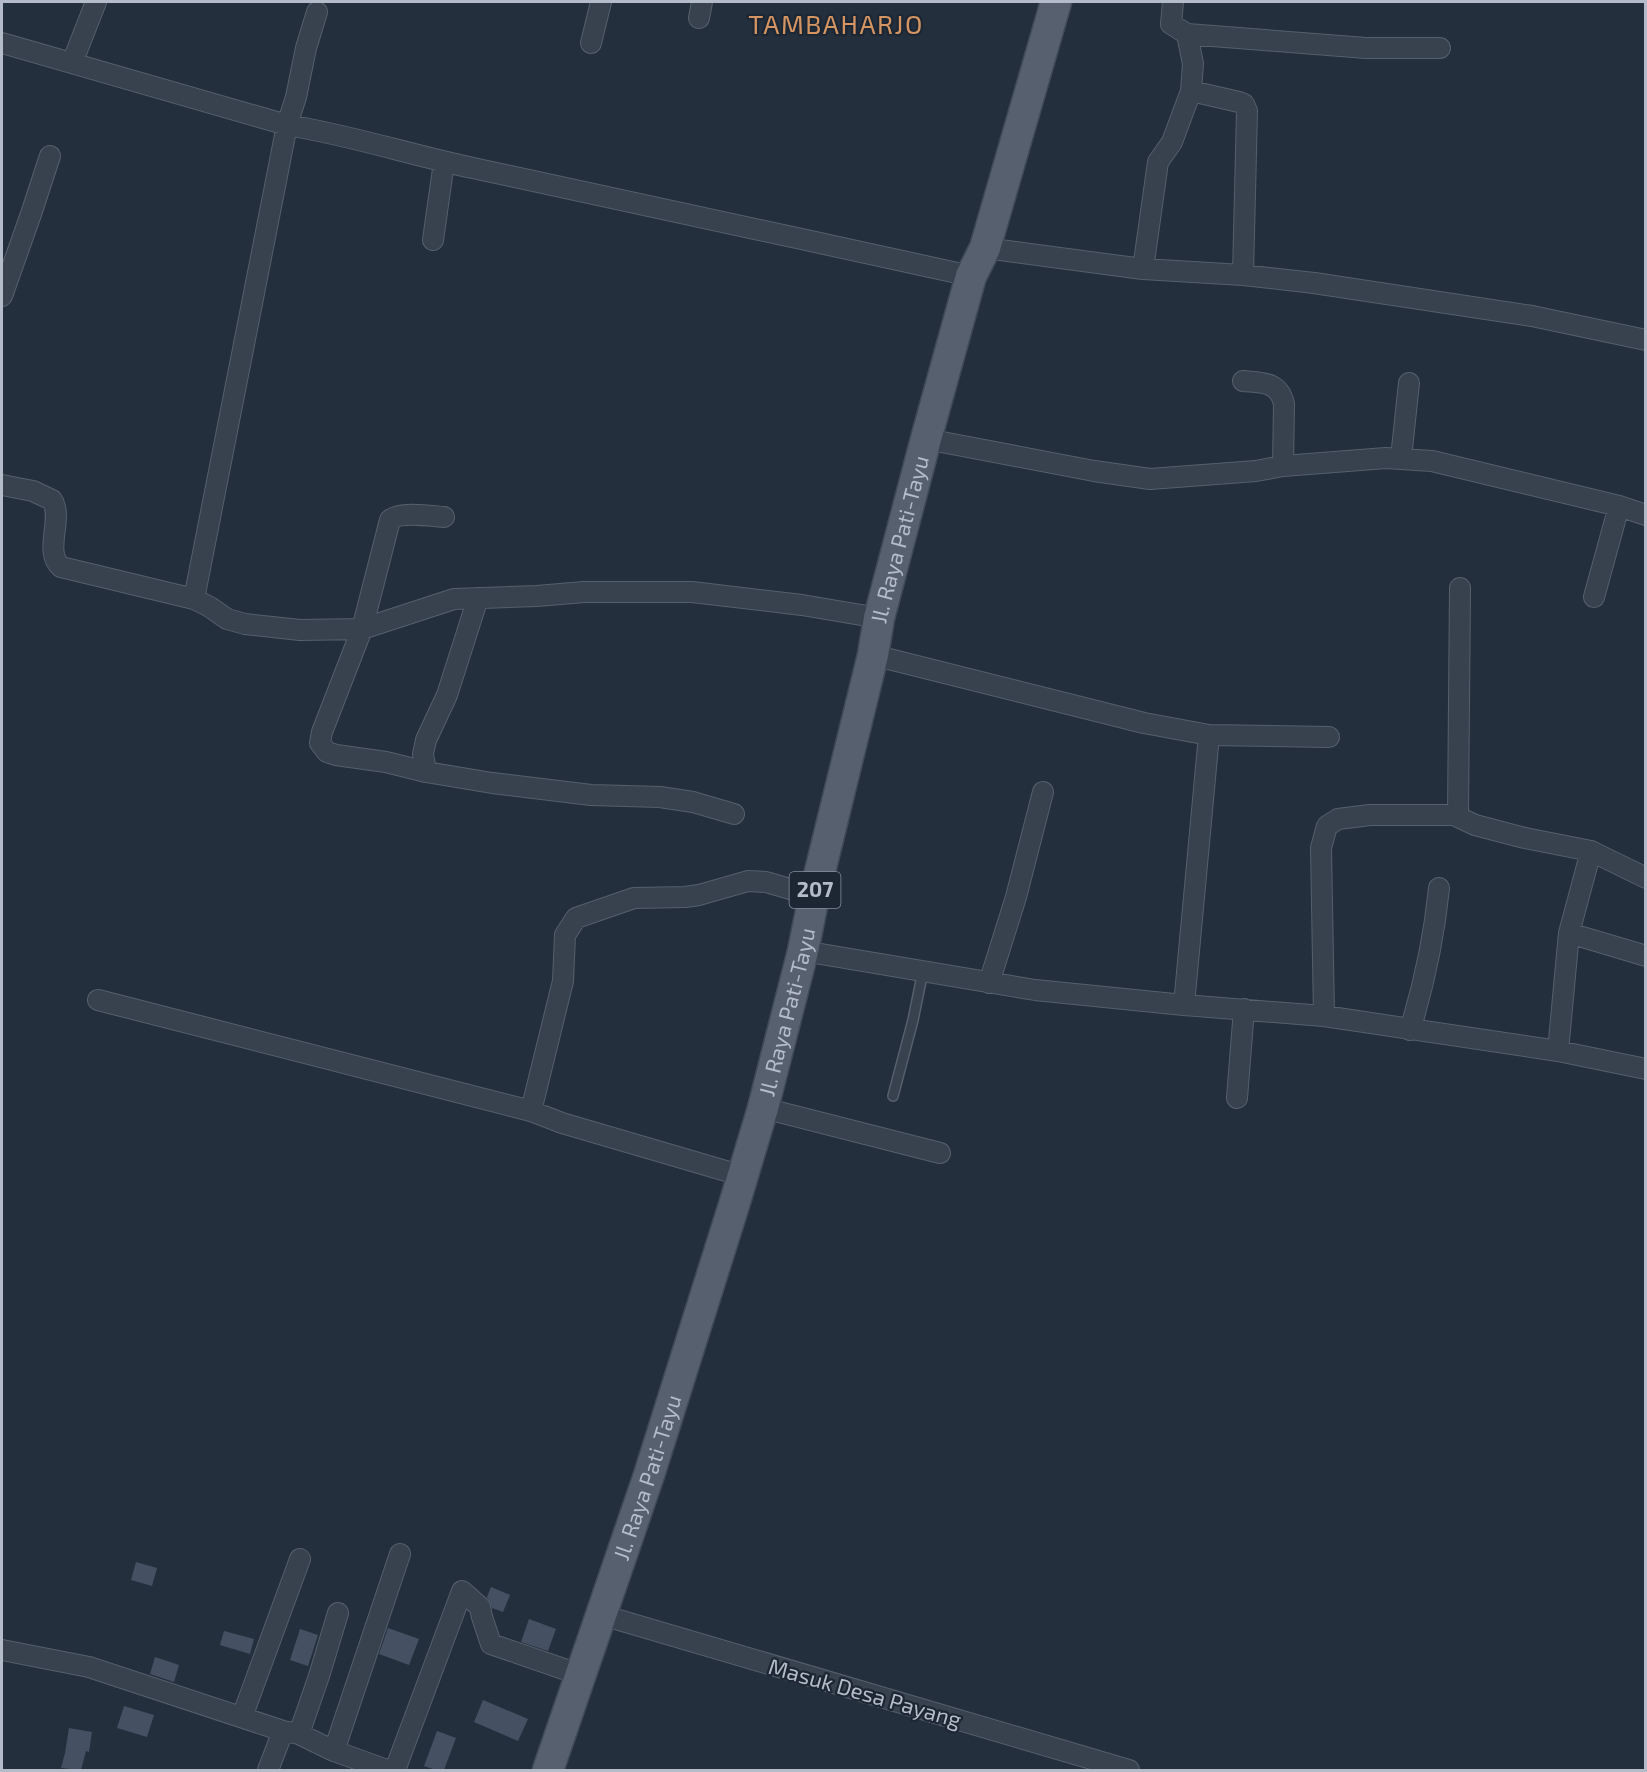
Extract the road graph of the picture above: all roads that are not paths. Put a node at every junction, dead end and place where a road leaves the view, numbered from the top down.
1 (96, 2) edge
2 (601, 2) edge
3 (1056, 2) edge
4 (1173, 2) edge
5 (317, 12) dead end
6 (1187, 34) junction
7 (2, 43) edge
8 (591, 43) dead end
9 (1440, 48) dead end
10 (72, 63) junction
11 (1191, 91) junction
12 (287, 125) junction
13 (50, 156) dead end
14 (444, 162) junction
15 (434, 240) dead end
16 (985, 248) junction
17 (1143, 269) junction
18 (1243, 275) junction
19 (971, 276) junction
20 (2, 296) edge
21 (1646, 340) edge
22 (1243, 381) dead end
23 (1409, 383) dead end
24 (926, 439) junction
25 (1401, 458) junction
26 (1283, 466) junction
27 (2, 484) edge
28 (1618, 506) junction
29 (1646, 515) edge
30 (444, 517) dead end
31 (1460, 588) dead end
32 (1594, 597) dead end
33 (194, 598) junction
34 (478, 598) junction
35 (879, 618) junction
36 (363, 629) junction
37 (873, 655) junction
38 (1209, 735) junction
39 (1329, 738) dead end
40 (426, 772) junction
41 (1043, 792) dead end
42 (734, 814) dead end
43 (1458, 816) junction
44 (1591, 851) junction
45 (1646, 878) edge
46 (1439, 888) dead end
47 (814, 896) junction
48 (1569, 933) junction
49 (803, 951) junction
50 (1646, 956) edge
51 (923, 971) junction
52 (989, 983) junction
53 (98, 1000) dead end
54 (1184, 1005) junction
55 (1244, 1009) junction
56 (1324, 1016) junction
57 (1410, 1030) junction
58 (1558, 1051) junction
59 (1646, 1069) edge
60 (893, 1096) dead end
61 (1238, 1098) dead end
62 (763, 1108) junction
63 (531, 1111) junction
64 (940, 1153) dead end
65 (743, 1176) junction
66 (400, 1554) dead end
67 (300, 1559) dead end
68 (338, 1613) dead end
69 (602, 1615) junction
70 (2, 1650) edge
71 (581, 1675) junction
72 (242, 1717) junction
73 (291, 1732) junction
74 (334, 1750) junction
75 (268, 1770) edge
76 (387, 1770) edge
77 (395, 1770) edge
78 (548, 1770) edge
79 (1129, 1770) edge

1 - 10 street
2 - 8 street
3 - 16 main road, Jl. Raya Pati-Tayu / 207
4 - 6 street
5 - 12 street
6 - 9 street
6 - 11 street
7 - 10 street
10 - 12 street
11 - 17 street
11 - 18 street
12 - 14 street
12 - 33 street
13 - 20 street
14 - 15 street
14 - 19 street
16 - 17 street
16 - 19 main road, Jl. Raya Pati-Tayu / 207
17 - 18 street
18 - 21 street
19 - 24 main road, Jl. Raya Pati-Tayu / 207
22 - 26 street
23 - 25 street
24 - 26 street
24 - 35 main road, Jl. Raya Pati-Tayu / 207
25 - 26 street
25 - 28 street
27 - 33 street
28 - 29 street
28 - 32 street
30 - 36 street
31 - 43 street
33 - 36 street
34 - 35 street
34 - 36 street
34 - 40 street
35 - 37 main road, Jl. Raya Pati-Tayu / 207
36 - 40 street
37 - 38 street
37 - 47 main road, Jl. Raya Pati-Tayu / 207
38 - 39 street
38 - 54 street
40 - 42 street
41 - 52 street
43 - 44 street
43 - 56 street
44 - 45 street
44 - 48 street
46 - 57 street
47 - 49 main road, Jl. Raya Pati-Tayu / 207
47 - 63 street
48 - 50 street
48 - 58 street
49 - 51 street
49 - 62 main road, Jl. Raya Pati-Tayu / 207
51 - 52 street
51 - 60 lane
52 - 54 street
53 - 63 street
54 - 55 street
55 - 56 street
55 - 61 street
56 - 57 street
57 - 58 street
58 - 59 street
62 - 64 street
62 - 65 main road, Jl. Raya Pati-Tayu / 207
63 - 65 street
65 - 69 main road, Jl. Raya Pati-Tayu / 207
66 - 74 street
67 - 72 street
68 - 73 street
69 - 71 main road, Jl. Raya Pati-Tayu / 207
69 - 79 street, Masuk Desa Payang
70 - 72 street
71 - 77 street
71 - 78 main road, Jl. Raya Pati-Tayu / 207
72 - 73 street
73 - 74 street
73 - 75 street
74 - 76 street

